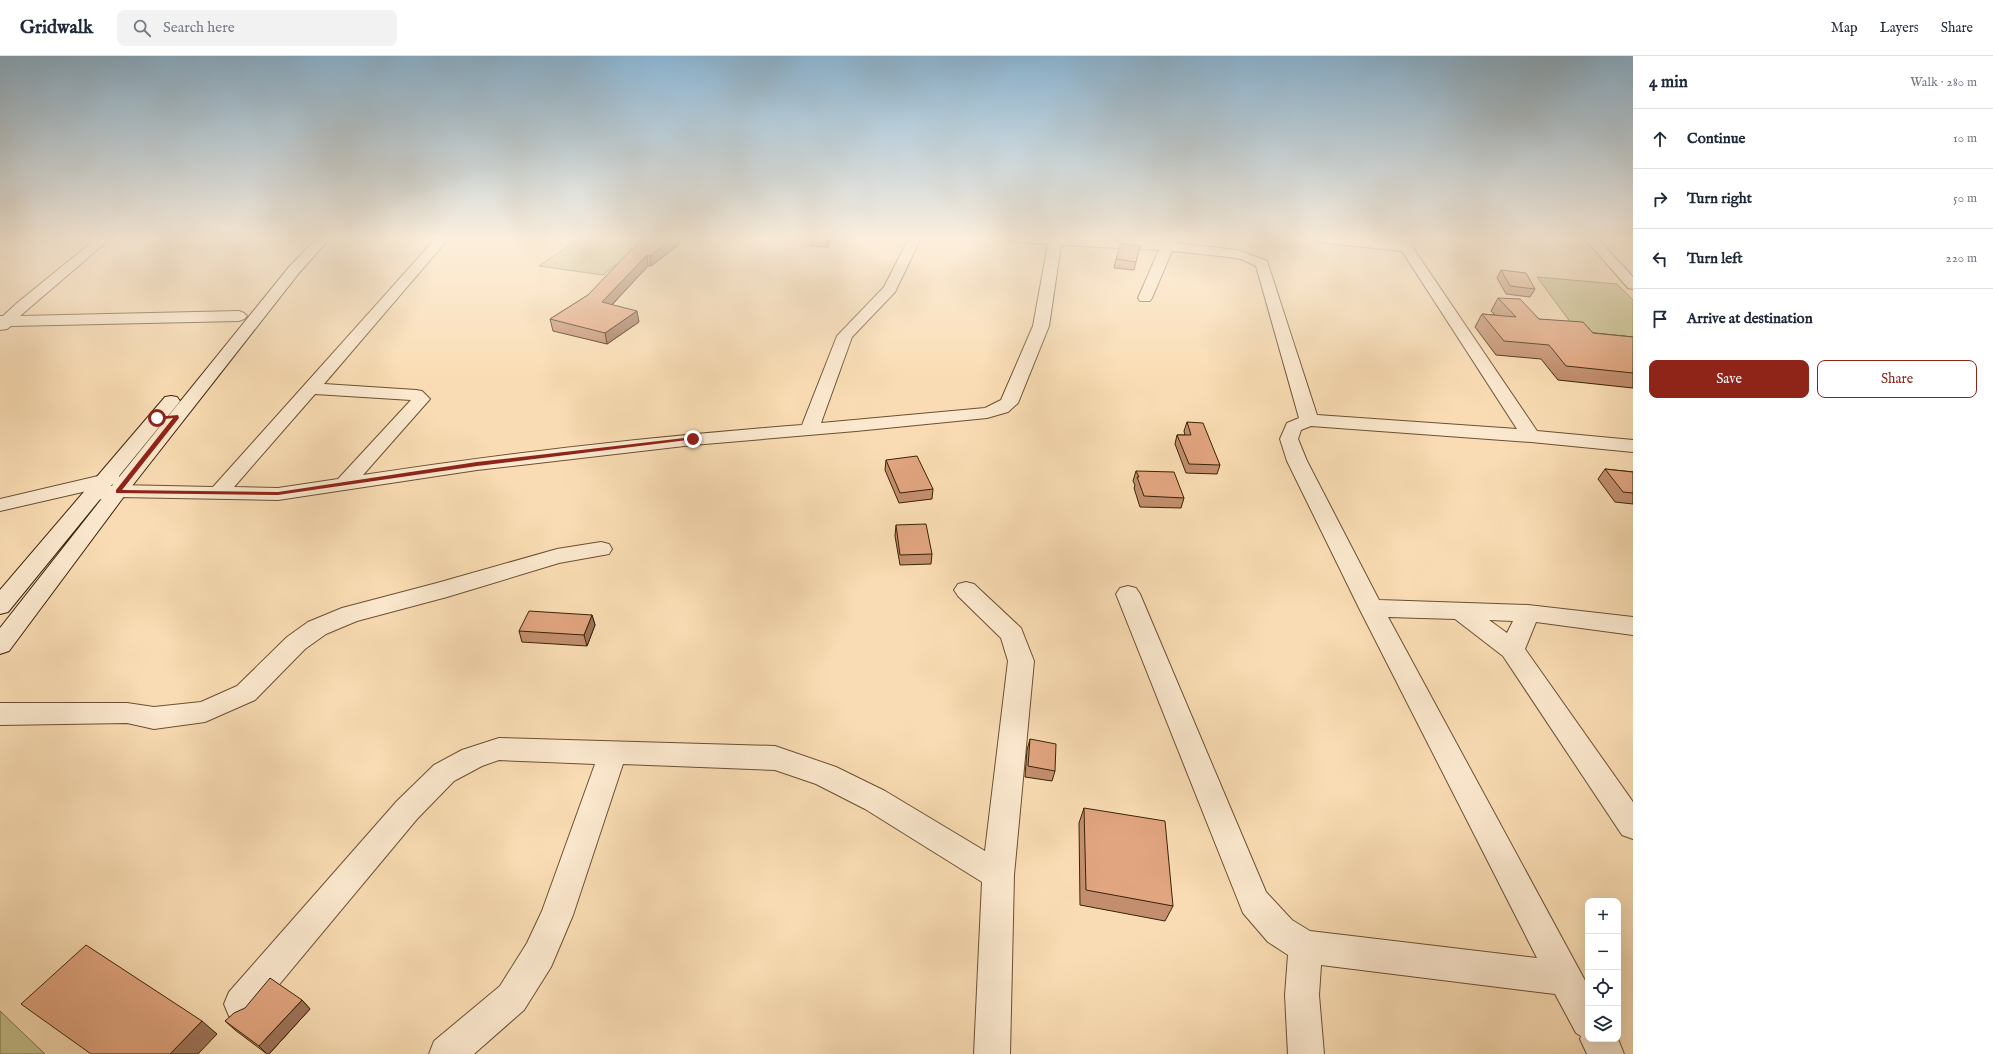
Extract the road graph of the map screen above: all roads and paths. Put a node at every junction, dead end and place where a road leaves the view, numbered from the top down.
1 (48, 285) edge
2 (265, 285) edge
3 (282, 285) edge
4 (401, 285) edge
5 (892, 285) edge
6 (1052, 285) edge
7 (1152, 285) edge
8 (1268, 285) edge
9 (1432, 285) edge
10 (1146, 298) dead end
11 (239, 316) junction
12 (3, 324) edge
13 (309, 388) junction
14 (178, 416) junction
15 (157, 418) junction
16 (1309, 420) junction
17 (810, 429) junction
18 (1531, 436) junction
19 (1633, 446) edge
20 (343, 485) junction
21 (112, 486) junction
22 (218, 493) junction
23 (0, 505) edge
24 (601, 549) dead end
25 (966, 590) dead end
26 (1128, 594) dead end
27 (0, 606) edge
28 (1371, 608) junction
29 (1460, 611) junction
30 (1528, 613) junction
31 (1633, 626) edge
32 (0, 645) edge
33 (1512, 650) junction
34 (0, 714) edge
35 (613, 752) junction
36 (1633, 826) edge
37 (998, 875) junction
38 (1305, 947) junction
39 (1565, 978) junction
40 (241, 1004) dead end
41 (1585, 1015) edge
42 (1600, 1042) edge
43 (447, 1054) edge
44 (992, 1054) edge
45 (1306, 1054) edge
46 (1606, 1054) edge

1 - 12 street
2 - 11 street
3 - 14 street
4 - 13 street
5 - 17 street
6 - 17 street
7 - 10 street
8 - 16 street
9 - 18 street
11 - 12 street
11 - 15 street
13 - 20 street
13 - 22 street
14 - 15 street
14 - 21 street
15 - 21 street
16 - 18 street
16 - 28 street
17 - 20 street
18 - 19 street
20 - 22 street
21 - 22 street
21 - 23 street
21 - 27 street
21 - 32 street
24 - 34 street
25 - 37 street
26 - 38 street
28 - 29 street
28 - 39 street
29 - 30 street
29 - 33 street
30 - 31 street
30 - 33 street
33 - 36 street
35 - 37 street
35 - 40 street
35 - 43 street
37 - 44 street
38 - 39 street
38 - 45 street
39 - 41 street
42 - 46 street

